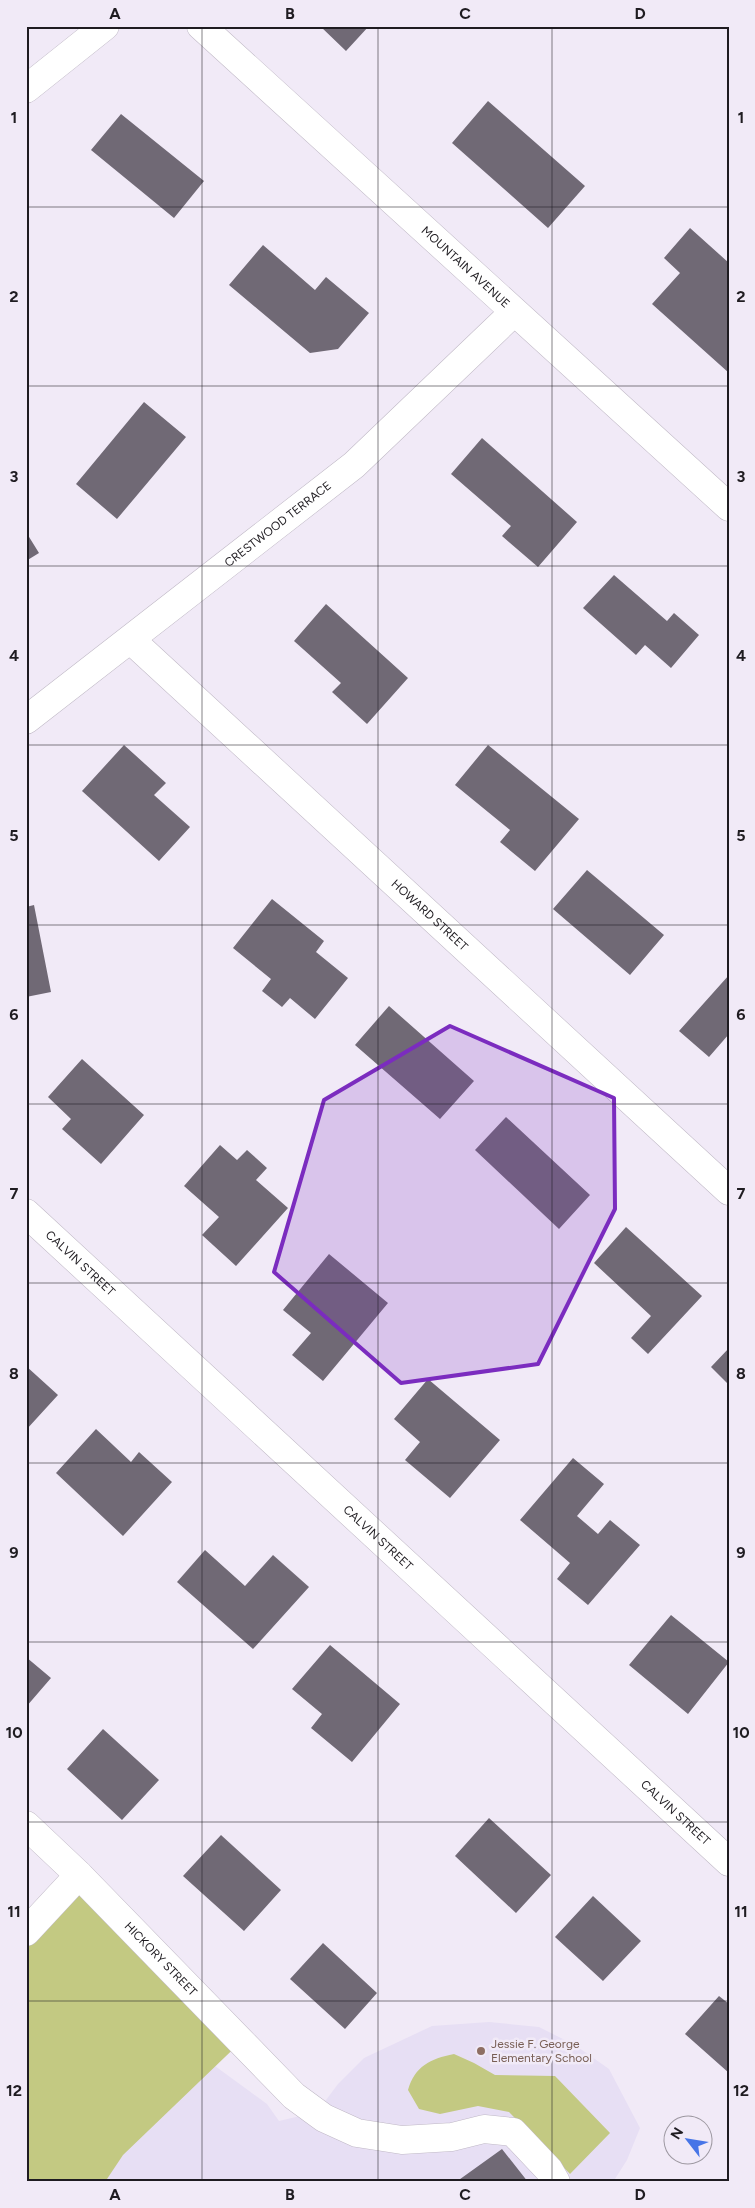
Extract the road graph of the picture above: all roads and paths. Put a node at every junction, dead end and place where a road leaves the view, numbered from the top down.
1 (104, 26) edge
2 (201, 26) edge
3 (26, 89) edge
4 (514, 312) junction
5 (729, 508) edge
6 (131, 640) junction
7 (26, 720) edge
8 (729, 1191) edge
9 (26, 1213) edge
10 (26, 1825) edge
11 (729, 1862) edge
12 (80, 1875) junction
13 (26, 1932) edge
14 (556, 2182) edge

1 - 3 street
2 - 4 street, MOUNTAIN AVENUE
4 - 5 street, MOUNTAIN AVENUE
4 - 6 street, CRESTWOOD TERRACE
6 - 7 street, CRESTWOOD TERRACE
6 - 8 street, HOWARD STREET
9 - 11 street, CALVIN STREET
10 - 12 street, HICKORY STREET
12 - 13 street
12 - 14 street, HICKORY STREET

